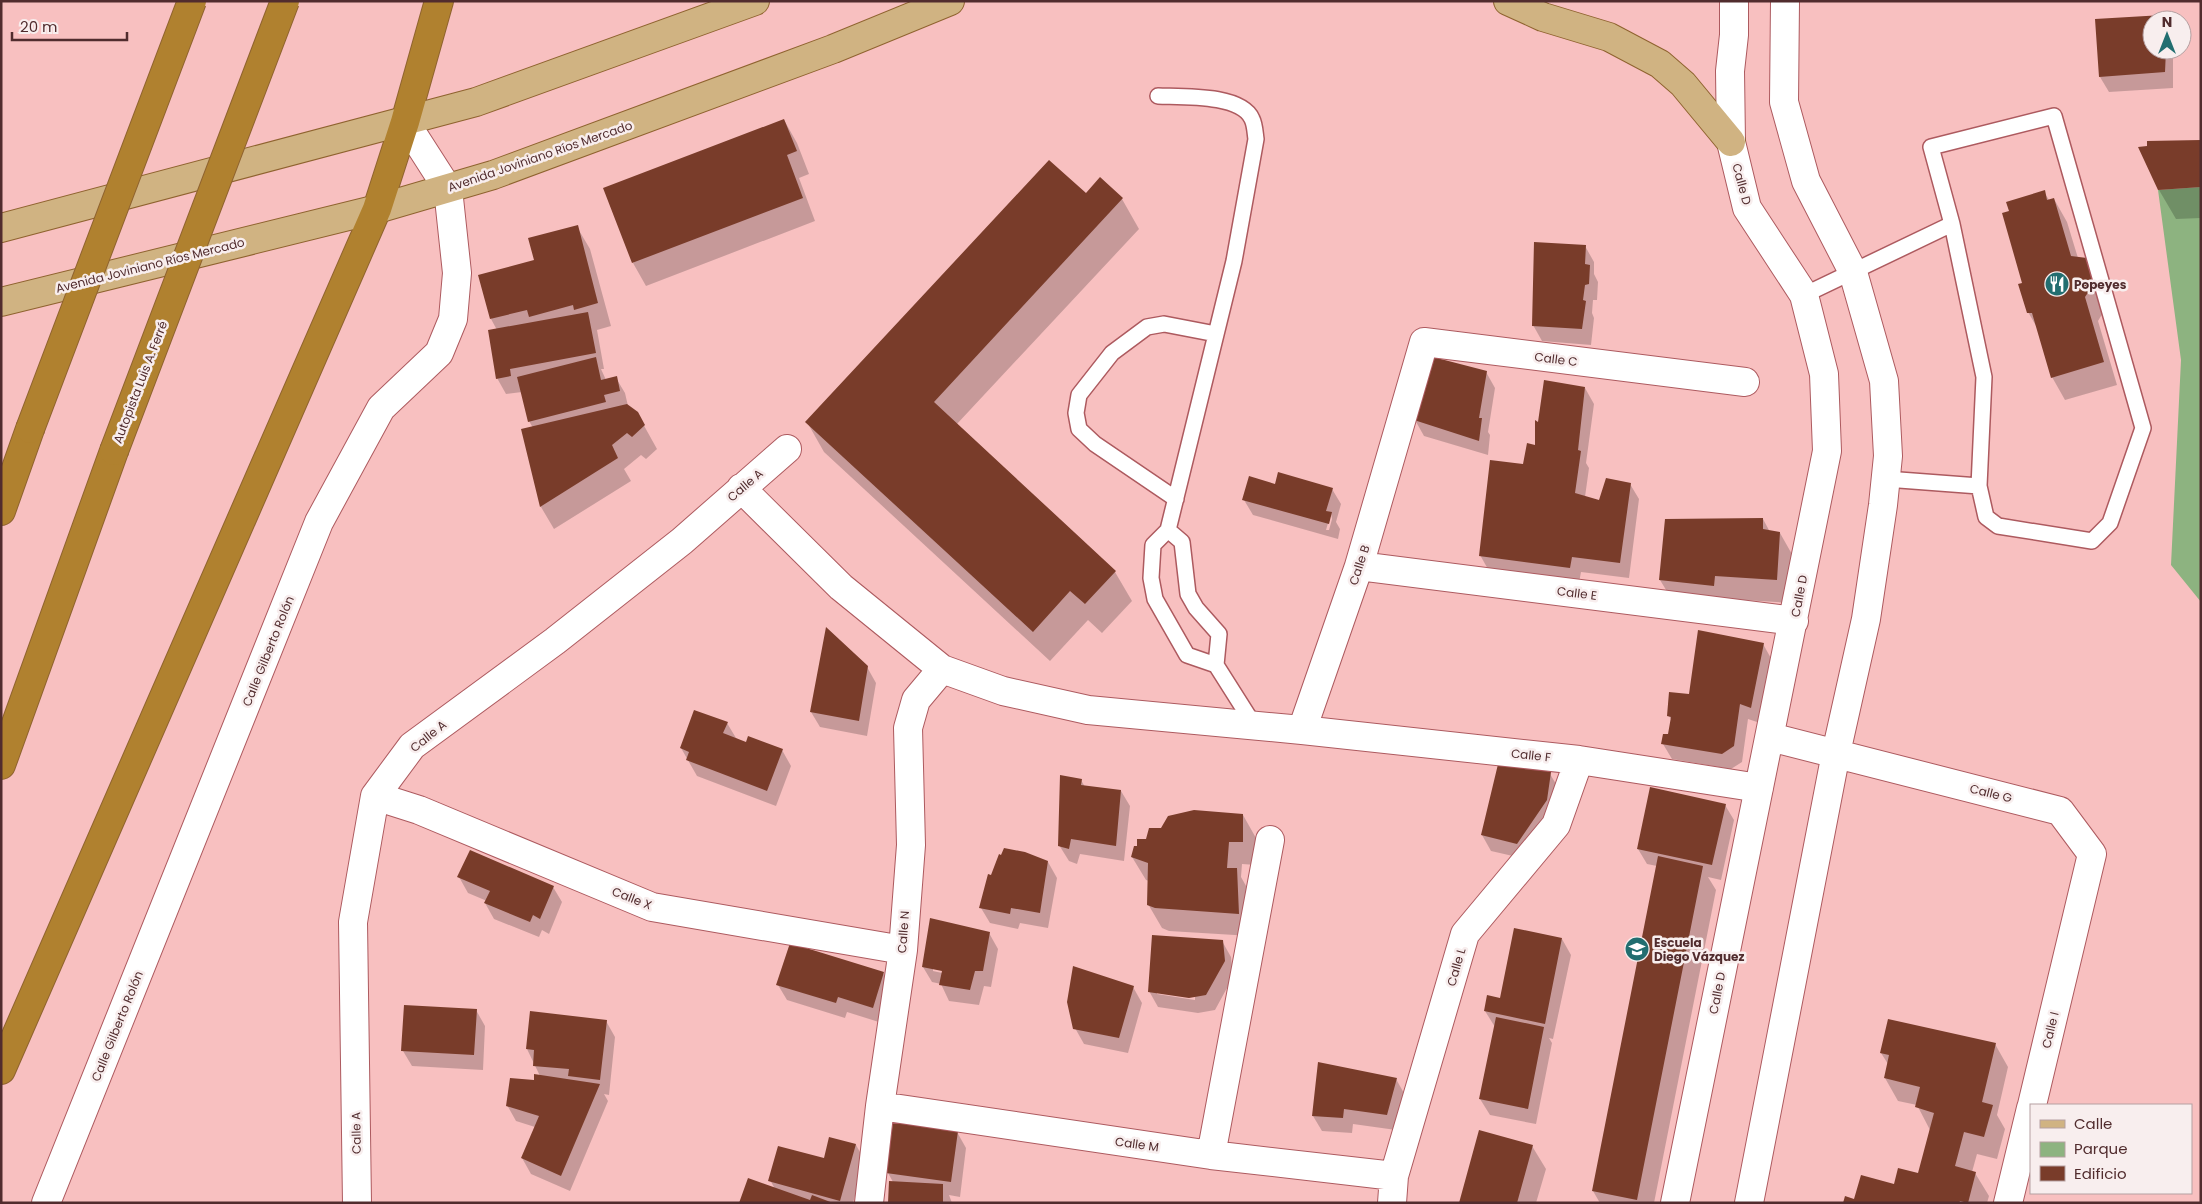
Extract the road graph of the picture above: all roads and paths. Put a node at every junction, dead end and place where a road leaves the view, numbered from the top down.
1 (192, 1) edge
2 (285, 1) edge
3 (439, 1) edge
4 (755, 1) edge
5 (950, 1) edge
6 (1508, 1) edge
7 (1734, 1) edge
8 (1785, 1) edge
9 (1158, 96) dead end
10 (405, 122) junction
11 (1731, 142) junction
12 (448, 189) junction
13 (376, 209) junction
14 (1952, 224) junction
15 (1, 228) edge
16 (1853, 272) junction
17 (1804, 295) junction
18 (1, 302) edge
19 (1216, 334) junction
20 (1745, 382) dead end
21 (1408, 397) joint
22 (787, 450) dead end
23 (1886, 479) junction
24 (1978, 486) junction
25 (741, 488) junction
26 (1176, 499) junction
27 (1, 512) edge
28 (1168, 530) junction
29 (1360, 566) junction
30 (1794, 620) junction
31 (1216, 665) junction
32 (942, 669) junction
33 (1254, 725) junction
34 (1302, 730) junction
35 (1770, 737) junction
36 (1836, 753) junction
37 (1579, 760) junction
38 (1, 765) edge
39 (1759, 788) junction
40 (375, 796) junction
41 (1270, 840) dead end
42 (903, 950) junction
43 (2068, 955) joint
44 (1, 1070) edge
45 (2032, 1104) edge
46 (880, 1106) junction
47 (2030, 1111) edge
48 (1211, 1155) junction
49 (1394, 1176) junction
50 (46, 1203) edge
51 (357, 1203) edge
52 (869, 1203) edge
53 (1392, 1203) edge
54 (1675, 1203) edge
55 (1749, 1203) edge
56 (2008, 1203) edge

1 - 27 highway, bridge
2 - 38 highway, Autopista Luis A. Ferré, bridge
3 - 10 highway
4 - 10 main road
5 - 12 main road, Avenida Joviniano Ríos Mercado
6 - 11 main road
7 - 11 street, Calle D
8 - 16 street
9 - 19 lane
10 - 12 street, Calle Gilberto Rolón
10 - 13 highway
10 - 15 main road
11 - 17 street, Calle D
12 - 13 main road, Avenida Joviniano Ríos Mercado
12 - 50 street, Calle Gilberto Rolón
13 - 18 main road, Avenida Joviniano Ríos Mercado
13 - 44 highway
14 - 16 lane
14 - 24 lane
14 - 24 lane
16 - 17 lane
16 - 23 street
17 - 30 street, Calle D
19 - 26 lane
19 - 26 lane
20 - 21 street, Calle C
21 - 29 street, Calle B
22 - 25 street, Calle A
23 - 24 lane
23 - 36 street
25 - 32 street, Calle F
25 - 40 street, Calle A
26 - 28 lane
28 - 31 lane
28 - 31 lane
29 - 30 street, Calle E
29 - 34 street, Calle B
30 - 35 street, Calle D
31 - 33 lane
32 - 33 street, Calle F
32 - 42 street, Calle N
33 - 34 street, Calle F
34 - 37 street, Calle F
35 - 36 street, Calle G
35 - 39 street, Calle D
36 - 43 street, Calle G
36 - 55 street
37 - 39 street, Calle F
37 - 49 street, Calle L
39 - 54 street, Calle D
40 - 42 street, Calle X
40 - 51 street, Calle A
41 - 48 street
42 - 46 street, Calle N
43 - 45 street, Calle I
46 - 48 street, Calle M
46 - 52 street, Calle N
47 - 56 street, Calle I
48 - 49 street, Calle M
49 - 53 street, Calle L

